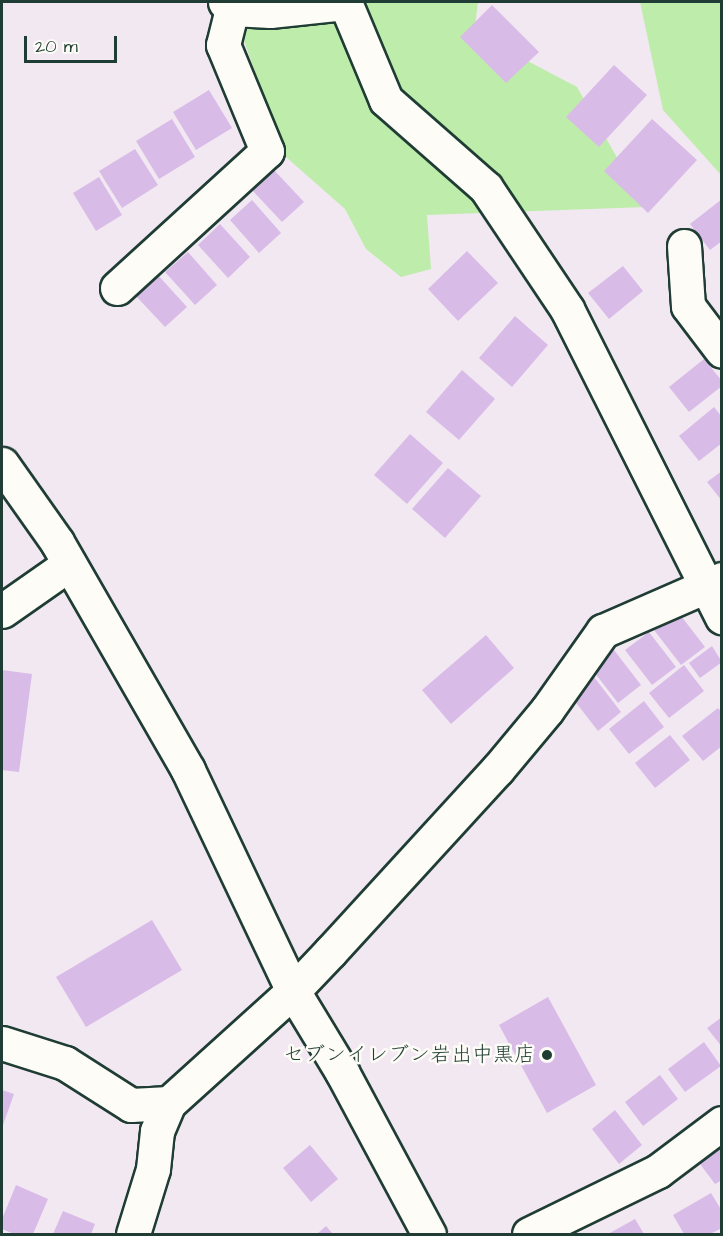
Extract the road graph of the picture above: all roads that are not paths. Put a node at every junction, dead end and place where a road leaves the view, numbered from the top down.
1 (345, 2) edge
2 (229, 5) edge
3 (684, 246) dead end
4 (117, 288) dead end
5 (722, 351) edge
6 (2, 464) edge
7 (69, 564) junction
8 (713, 583) edge
9 (2, 611) edge
10 (722, 617) edge
11 (293, 991) junction
12 (2, 1044) edge
13 (169, 1103) junction
14 (722, 1123) edge
15 (133, 1234) edge
16 (429, 1234) edge
17 (529, 1234) edge

1 - 2 street
1 - 8 street
2 - 4 street
3 - 5 street
6 - 7 street
7 - 9 street
7 - 11 street
8 - 10 street
8 - 11 street
11 - 13 street
11 - 16 street
12 - 13 street
13 - 15 street
14 - 17 street

